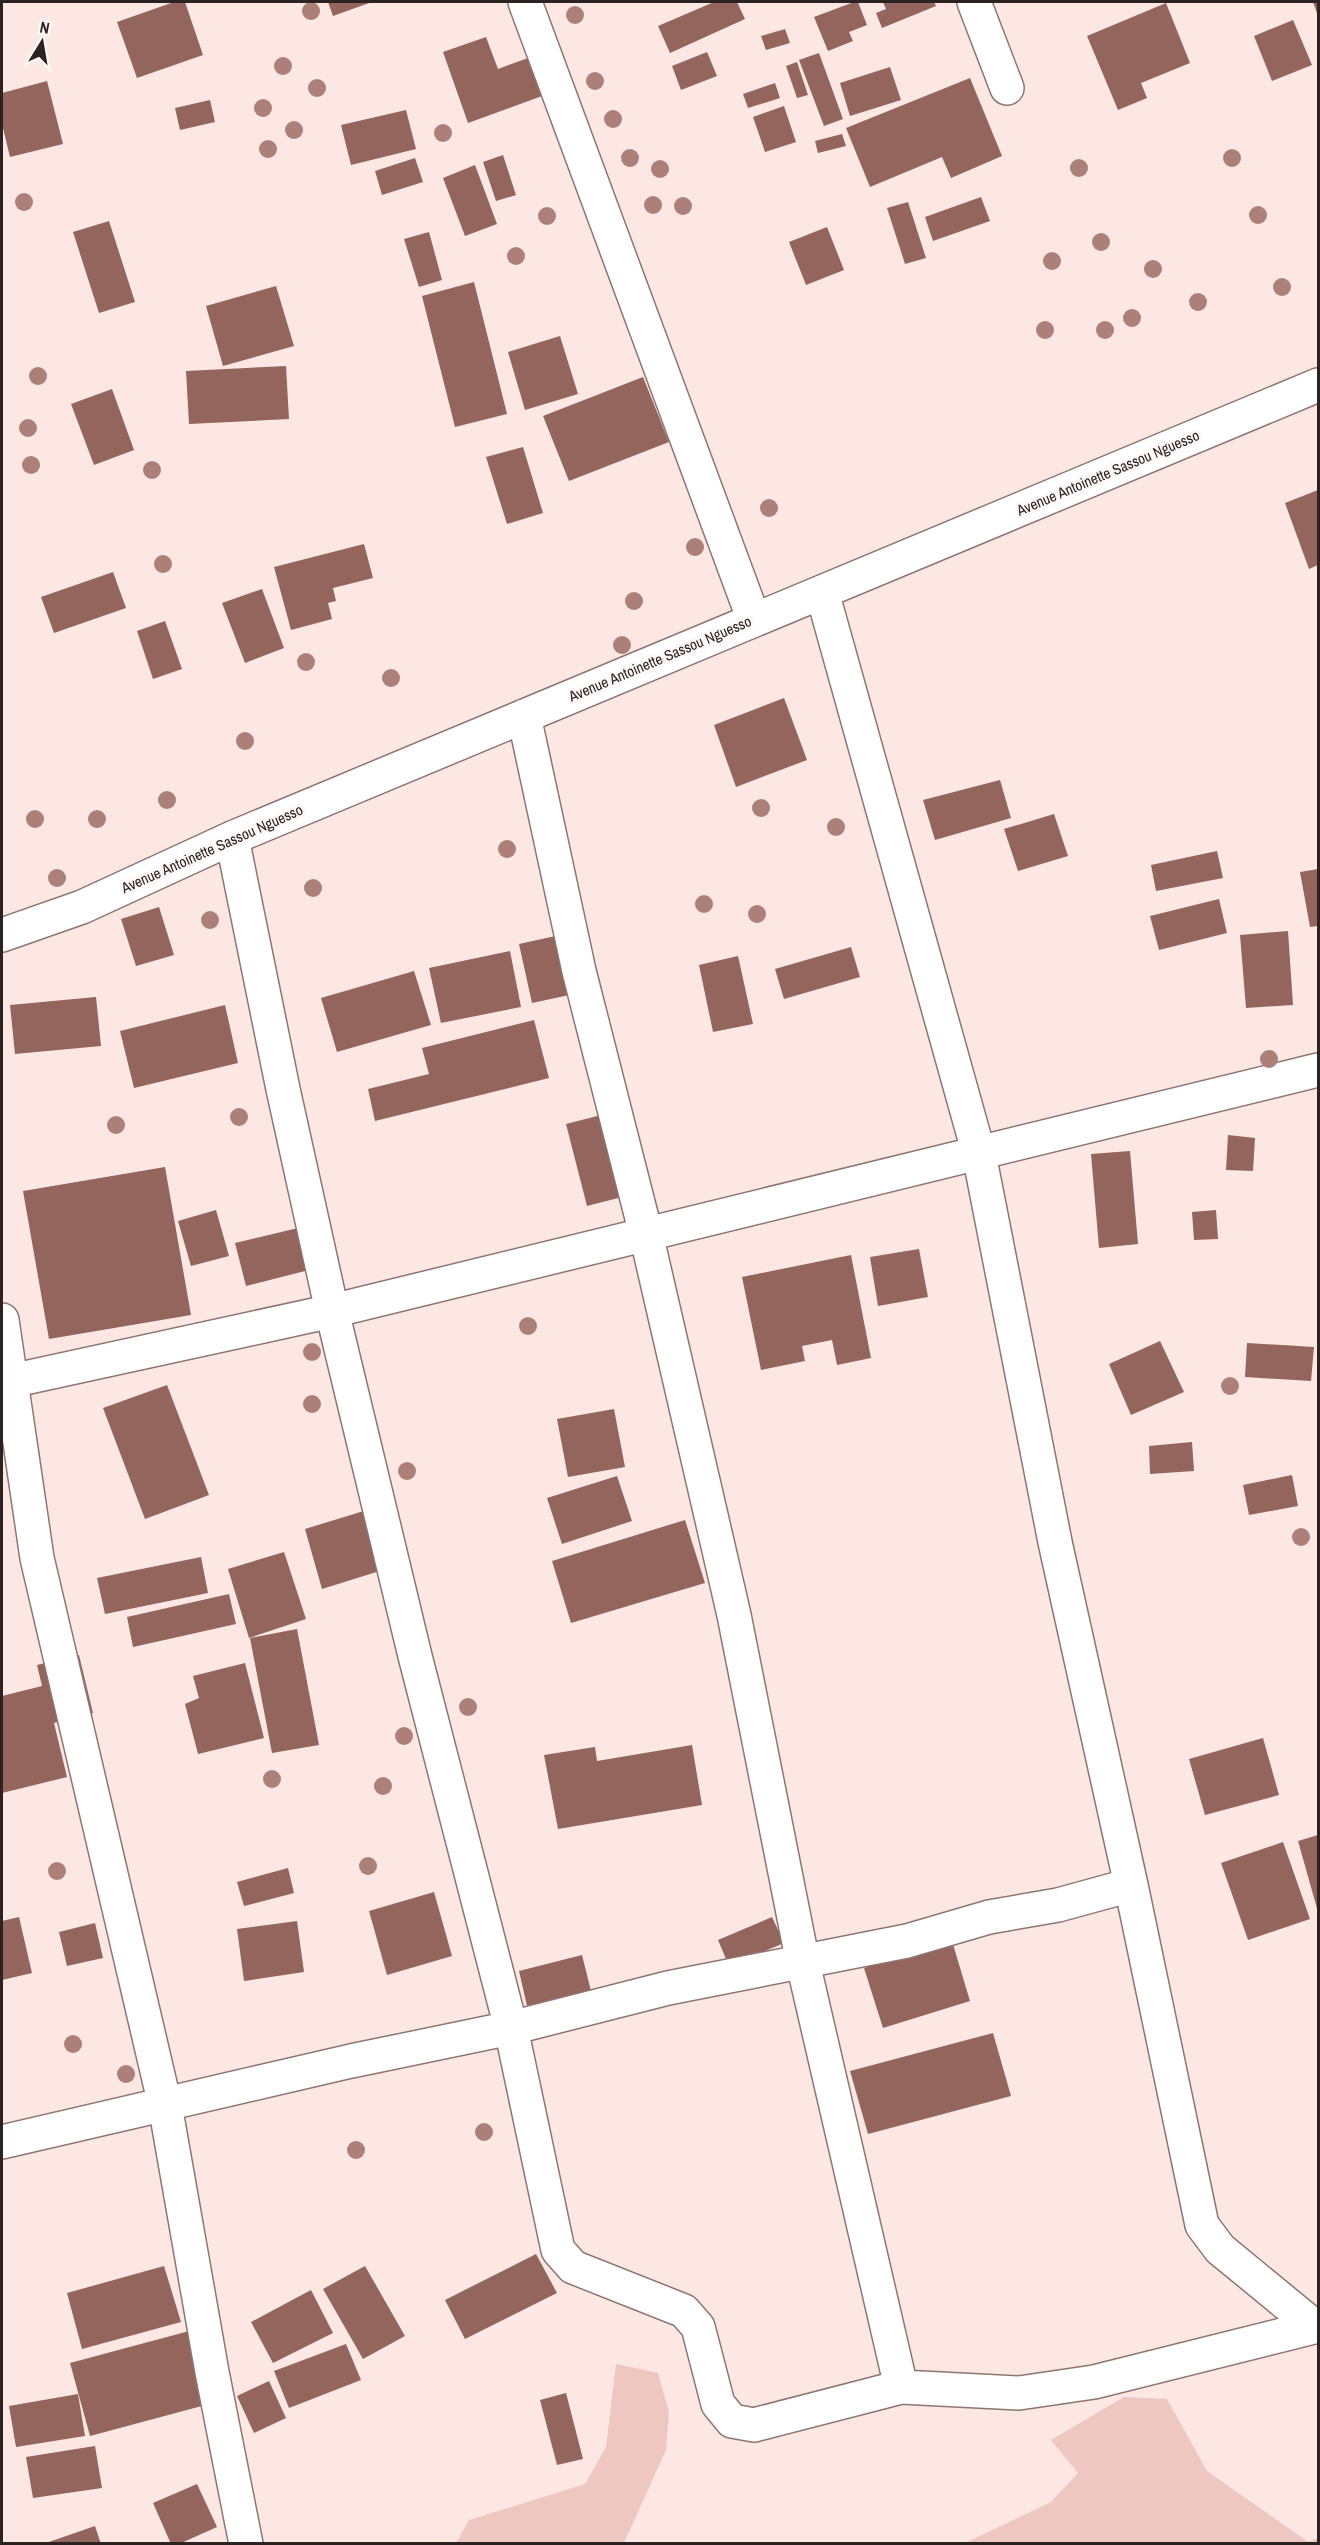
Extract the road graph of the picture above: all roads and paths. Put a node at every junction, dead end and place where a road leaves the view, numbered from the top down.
1 (525, 2) edge
2 (974, 2) edge
3 (1007, 88) dead end
4 (1318, 385) edge
5 (822, 592) junction
6 (754, 620) junction
7 (524, 716) junction
8 (232, 838) junction
9 (2, 935) edge
10 (1318, 1070) edge
11 (979, 1154) junction
12 (646, 1234) junction
13 (332, 1311) junction
14 (2, 1320) edge
15 (7, 1382) edge
16 (1131, 1885) junction
17 (803, 1963) junction
18 (511, 2028) junction
19 (165, 2105) junction
20 (2, 2142) edge
21 (1317, 2327) edge
22 (901, 2387) junction
23 (246, 2544) edge

1 - 6 street
2 - 3 street
4 - 5 street, Avenue Antoinette Sassou Nguesso
5 - 6 street, Avenue Antoinette Sassou Nguesso
5 - 11 street
6 - 7 street, Avenue Antoinette Sassou Nguesso
7 - 8 street, Avenue Antoinette Sassou Nguesso
7 - 12 street
8 - 9 street, Avenue Antoinette Sassou Nguesso
8 - 13 street
10 - 11 street
11 - 12 street
11 - 16 street
12 - 13 street
12 - 17 street
13 - 15 street
13 - 18 street
14 - 15 street
15 - 19 street
16 - 17 street
16 - 21 street
17 - 18 street
17 - 22 street
18 - 19 street
18 - 22 street
19 - 20 street
19 - 23 street
21 - 22 street

